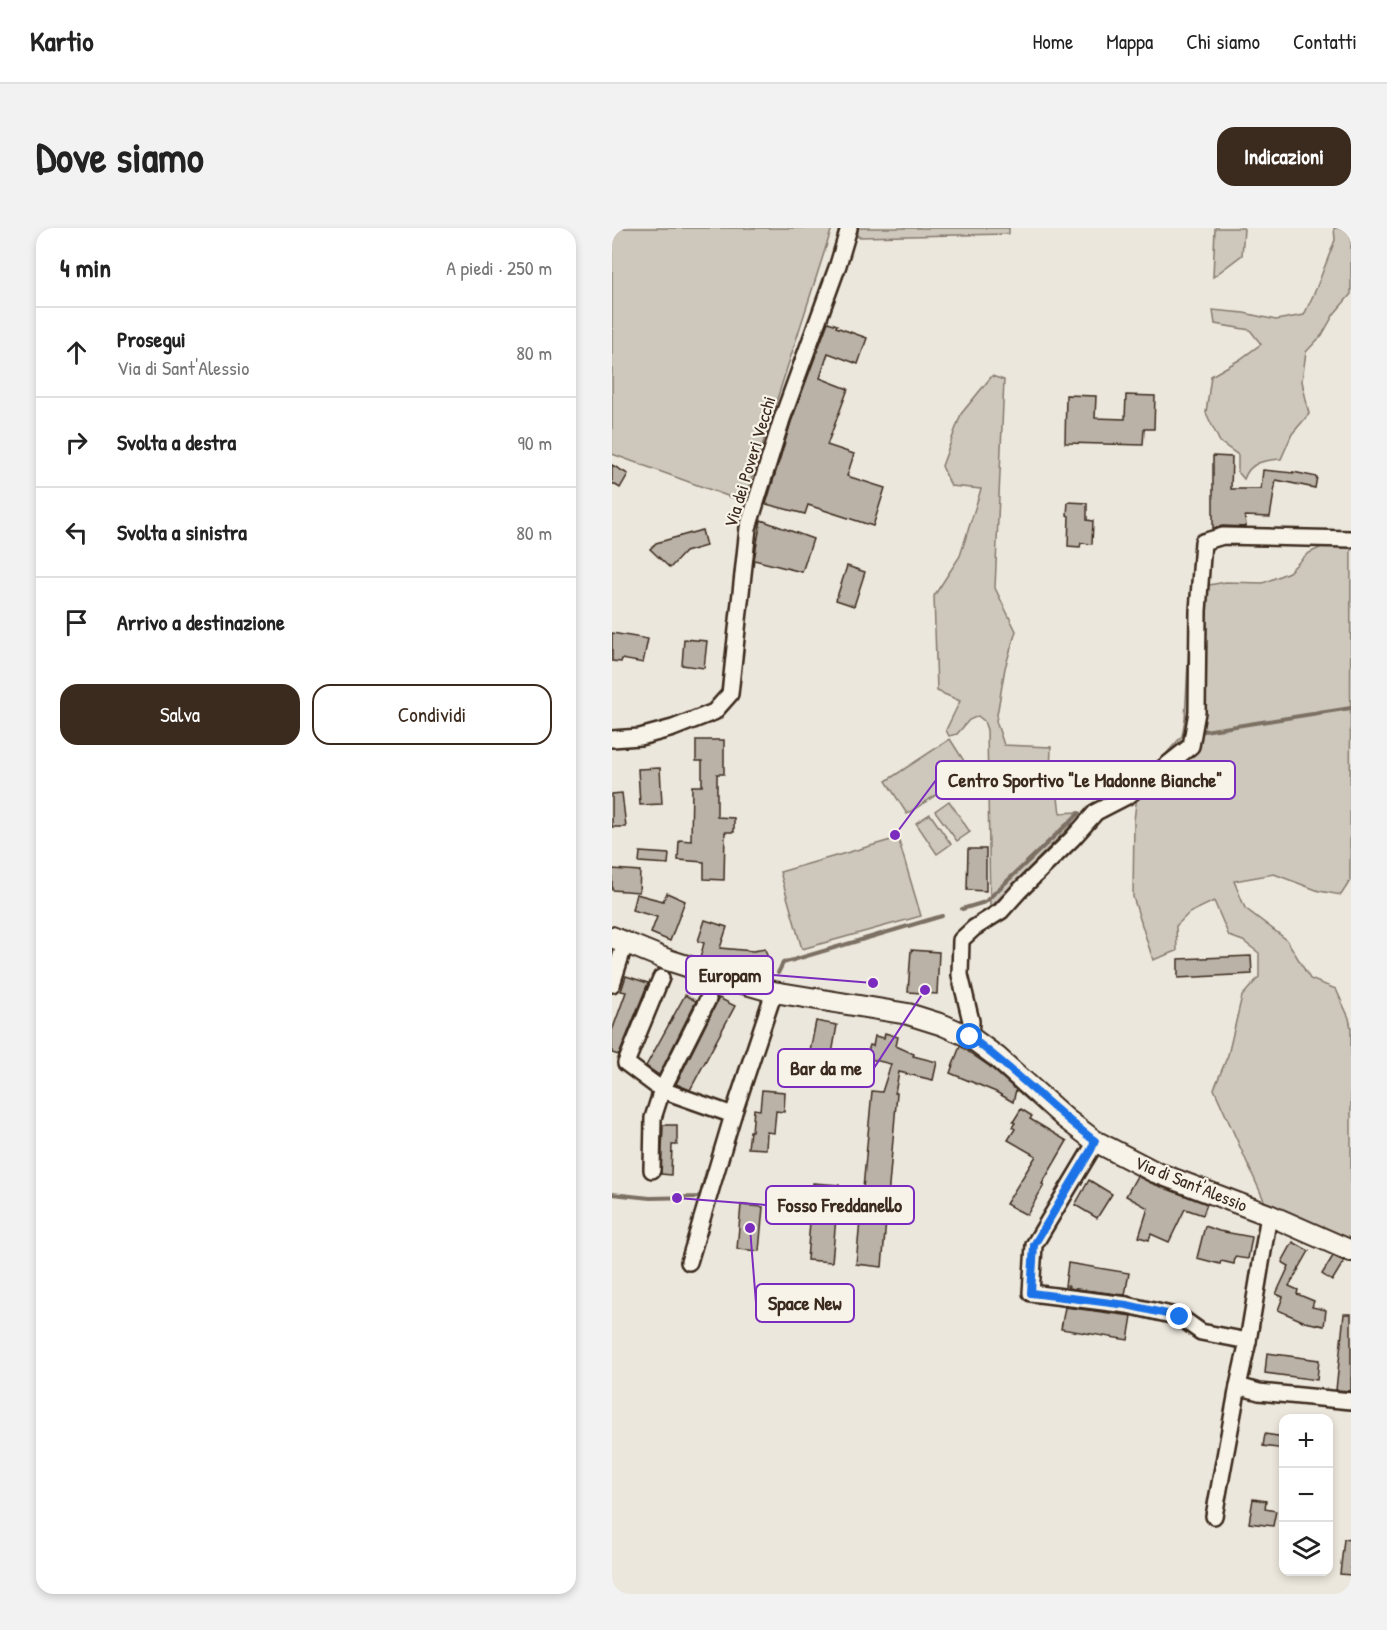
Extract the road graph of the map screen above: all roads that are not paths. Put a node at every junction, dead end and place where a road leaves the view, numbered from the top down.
1 (849, 228) edge
2 (1351, 538) edge
3 (612, 740) edge
4 (618, 940) edge
5 (661, 978) dead end
6 (612, 984) edge
7 (774, 992) junction
8 (708, 999) dead end
9 (970, 1037) junction
10 (662, 1090) junction
11 (733, 1115) junction
12 (1095, 1141) junction
13 (652, 1170) dead end
14 (1269, 1215) junction
15 (1351, 1251) edge
16 (689, 1262) dead end
17 (1248, 1341) junction
18 (1238, 1386) junction
19 (1351, 1401) edge
20 (1214, 1516) dead end

1 - 3 street, Via dei Poveri Vecchi
2 - 9 street
4 - 6 street
4 - 7 street, Via di Sant'Alessio
5 - 10 street
7 - 9 street, Via di Sant'Alessio
7 - 11 street
8 - 10 street
9 - 12 street, Via di Sant'Alessio
10 - 11 street
10 - 13 street
11 - 16 street
12 - 14 street, Via di Sant'Alessio
12 - 17 street
14 - 15 street, Via di Sant'Alessio
14 - 17 street
17 - 18 street
18 - 19 street
18 - 20 street

